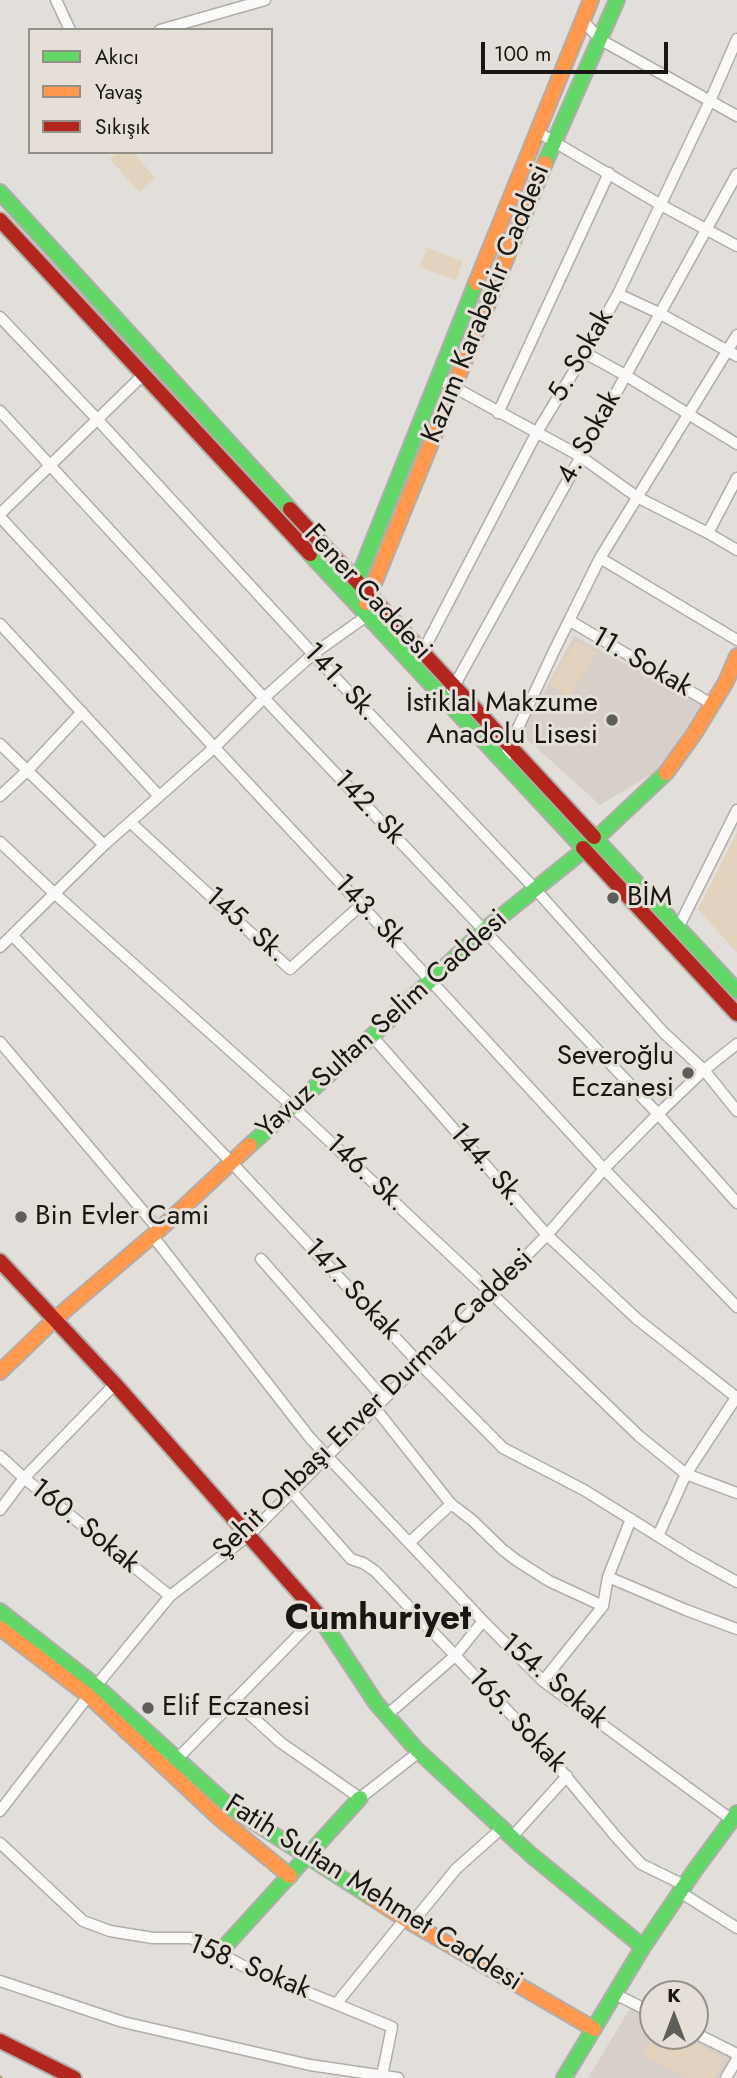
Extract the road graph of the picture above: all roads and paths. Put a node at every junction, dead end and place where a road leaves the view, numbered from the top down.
1 (56, 0) edge
2 (265, 0) edge
3 (591, 0) edge
4 (617, 0) edge
5 (583, 21) junction
6 (69, 28) edge
7 (167, 28) edge
8 (737, 38) edge
9 (601, 40) junction
10 (710, 101) junction
11 (737, 116) edge
12 (536, 131) junction
13 (554, 142) junction
14 (609, 173) junction
15 (737, 174) edge
16 (0, 192) edge
17 (661, 205) junction
18 (0, 220) edge
19 (706, 230) junction
20 (737, 246) edge
21 (618, 294) junction
22 (659, 313) junction
23 (0, 317) edge
24 (737, 335) edge
25 (585, 354) junction
26 (733, 354) edge
27 (143, 374) junction
28 (625, 375) junction
29 (437, 378) junction
30 (453, 387) junction
31 (0, 411) edge
32 (498, 413) junction
33 (689, 413) junction
34 (97, 419) junction
35 (537, 432) junction
36 (737, 444) edge
37 (580, 456) junction
38 (49, 465) junction
39 (737, 478) edge
40 (637, 497) junction
41 (0, 516) edge
42 (708, 533) junction
43 (737, 550) edge
44 (600, 558) junction
45 (356, 581) junction
46 (351, 598) junction
47 (375, 601) junction
48 (365, 614) junction
49 (570, 621) junction
50 (0, 624) edge
51 (737, 640) edge
52 (422, 653) junction
53 (313, 654) junction
54 (737, 656) edge
55 (415, 668) junction
56 (453, 685) junction
57 (264, 698) junction
58 (449, 704) junction
59 (712, 704) junction
60 (82, 712) junction
61 (0, 744) edge
62 (215, 747) junction
63 (509, 747) junction
64 (504, 764) junction
65 (27, 771) junction
66 (0, 796) edge
67 (159, 796) junction
68 (737, 810) edge
69 (130, 822) junction
70 (595, 840) junction
71 (0, 842) edge
72 (104, 845) junction
73 (584, 850) junction
74 (536, 890) junction
75 (54, 893) junction
76 (361, 905) junction
77 (678, 928) junction
78 (483, 931) junction
79 (5, 940) edge
80 (431, 980) junction
81 (737, 991) edge
82 (737, 1014) edge
83 (372, 1036) junction
84 (0, 1042) edge
85 (737, 1044) edge
86 (704, 1070) junction
87 (292, 1106) junction
88 (737, 1111) edge
89 (658, 1114) junction
90 (231, 1163) junction
91 (604, 1169) junction
92 (737, 1203) edge
93 (155, 1232) junction
94 (547, 1235) junction
95 (261, 1258) dead end
96 (0, 1261) edge
97 (490, 1292) junction
98 (737, 1307) edge
99 (55, 1318) junction
100 (419, 1363) junction
101 (0, 1373) edge
102 (116, 1384) junction
103 (737, 1396) edge
104 (384, 1399) junction
105 (375, 1408) junction
106 (0, 1455) edge
107 (328, 1455) junction
108 (686, 1474) junction
109 (24, 1478) junction
110 (292, 1492) junction
111 (737, 1493) edge
112 (451, 1503) junction
113 (0, 1510) edge
114 (631, 1519) junction
115 (250, 1535) junction
116 (658, 1536) junction
117 (410, 1542) junction
118 (608, 1577) junction
119 (737, 1582) edge
120 (170, 1596) junction
121 (603, 1606) junction
122 (0, 1611) edge
123 (318, 1615) junction
124 (483, 1621) junction
125 (0, 1628) edge
126 (737, 1629) edge
127 (455, 1656) junction
128 (543, 1681) junction
129 (92, 1691) junction
130 (234, 1700) junction
131 (387, 1715) junction
132 (419, 1752) junction
133 (177, 1759) junction
134 (567, 1776) junction
135 (360, 1798) junction
136 (200, 1800) junction
137 (229, 1806) junction
138 (0, 1811) edge
139 (734, 1816) edge
140 (507, 1833) junction
141 (0, 1843) edge
142 (307, 1858) junction
143 (290, 1875) junction
144 (682, 1889) junction
145 (408, 1921) junction
146 (737, 1928) edge
147 (643, 1947) junction
148 (219, 1953) junction
149 (0, 1981) edge
150 (615, 1994) junction
151 (336, 2004) junction
152 (639, 2006) edge
153 (594, 2029) junction
154 (0, 2040) edge
155 (709, 2041) edge
156 (737, 2054) edge
157 (737, 2060) edge
158 (382, 2076) junction
159 (74, 2078) edge
160 (398, 2078) edge
161 (564, 2078) edge
162 (726, 2078) edge

1 - 6 street
2 - 7 street
3 - 5 street, Kazım Karabekir Caddesi
4 - 9 street, Kazım Karabekir Caddesi
5 - 9 street
5 - 12 street, Kazım Karabekir Caddesi
8 - 10 street, 5. Sokak
9 - 10 street
9 - 13 street, Kazım Karabekir Caddesi
10 - 11 street
10 - 17 street, 5. Sokak
12 - 13 street
12 - 29 street, Kazım Karabekir Caddesi
13 - 14 street
13 - 30 street, Kazım Karabekir Caddesi
14 - 17 street
14 - 32 street
15 - 19 street, 4. Sokak
16 - 45 street, Fener Caddesi
17 - 19 street
17 - 21 street, 5. Sokak
18 - 27 street, Fener Caddesi
19 - 20 street
19 - 22 street, 4. Sokak
21 - 22 street
21 - 25 street, 5. Sokak
22 - 26 street
22 - 28 street, 4. Sokak
23 - 34 street, 141. Sk.
24 - 26 street
25 - 28 street
25 - 35 street, 5. Sokak
26 - 33 street
27 - 34 street
27 - 46 street, Fener Caddesi
28 - 33 street
28 - 37 street, 4. Sokak
29 - 30 street
29 - 45 street, Kazım Karabekir Caddesi
30 - 32 street
30 - 47 street, Kazım Karabekir Caddesi
31 - 38 street, 142. Sk
32 - 35 street
33 - 36 street
33 - 40 street
34 - 38 street
34 - 53 street, 141. Sk.
35 - 37 street
35 - 52 street, 5. Sokak
37 - 40 street
37 - 56 street, 4. Sokak
38 - 41 street
38 - 57 street, 142. Sk
39 - 42 street
40 - 42 street
40 - 44 street
41 - 62 street, 143. Sk
42 - 43 street
44 - 49 street
44 - 51 street
45 - 46 street, Kazım Karabekir Caddesi
45 - 47 street, Fener Caddesi
46 - 48 street, Fener Caddesi
47 - 48 street, Kazım Karabekir Caddesi
47 - 52 street, Fener Caddesi
48 - 53 street
48 - 55 street, Fener Caddesi
49 - 59 street, 11. Sokak
49 - 63 street
50 - 60 street
52 - 55 street, 5. Sokak
52 - 56 street, Fener Caddesi
53 - 57 street
53 - 74 street, 141. Sk.
54 - 59 street, Yavuz Sultan Selim Caddesi
55 - 58 street, Fener Caddesi
56 - 58 street, 4. Sokak
56 - 63 street, Fener Caddesi
57 - 62 street
57 - 78 street, 142. Sk
58 - 64 street, Fener Caddesi
59 - 70 street, Yavuz Sultan Selim Caddesi
60 - 65 street
60 - 67 street
61 - 65 street
62 - 67 street
62 - 76 street, 143. Sk
63 - 64 street
63 - 70 street, Fener Caddesi
64 - 73 street, Fener Caddesi
65 - 66 street
65 - 72 street
67 - 69 street
68 - 77 street
69 - 72 street
69 - 76 street, 145. Sk.
70 - 73 street, Yavuz Sultan Selim Caddesi
70 - 77 street, Fener Caddesi
71 - 75 street, 146. Sk.
72 - 75 street
73 - 74 street, Yavuz Sultan Selim Caddesi
73 - 82 street, Fener Caddesi
74 - 78 street, Yavuz Sultan Selim Caddesi
74 - 86 street, 141. Sk.
75 - 79 street
75 - 87 street, 146. Sk.
76 - 80 street, 143. Sk
77 - 81 street, Fener Caddesi
78 - 80 street, Yavuz Sultan Selim Caddesi
78 - 89 street, 142. Sk
79 - 90 street, 147. Sokak
80 - 83 street, Yavuz Sultan Selim Caddesi
80 - 91 street, 143. Sk
83 - 87 street, Yavuz Sultan Selim Caddesi
83 - 94 street, 144. Sk.
84 - 93 street, 154. Sokak
85 - 86 street, Şehit Onbaşı Enver Durmaz Caddesi
86 - 88 street, 141. Sk.
86 - 89 street, Şehit Onbaşı Enver Durmaz Caddesi
87 - 90 street, Yavuz Sultan Selim Caddesi
87 - 97 street, 146. Sk.
89 - 91 street, Şehit Onbaşı Enver Durmaz Caddesi
89 - 92 street, 142. Sk
90 - 93 street, Yavuz Sultan Selim Caddesi
90 - 100 street, 147. Sokak
91 - 94 street, Şehit Onbaşı Enver Durmaz Caddesi
91 - 98 street, 143. Sk
93 - 99 street, Yavuz Sultan Selim Caddesi
93 - 107 street, 154. Sokak
94 - 97 street, Şehit Onbaşı Enver Durmaz Caddesi
94 - 103 street, 144. Sk.
95 - 104 street
96 - 99 street
97 - 100 street, Şehit Onbaşı Enver Durmaz Caddesi
97 - 108 street, 146. Sk.
99 - 101 street, Yavuz Sultan Selim Caddesi
99 - 102 street
100 - 104 street, Şehit Onbaşı Enver Durmaz Caddesi
100 - 114 street, 147. Sokak
102 - 109 street
102 - 115 street
103 - 108 street
104 - 105 street, Şehit Onbaşı Enver Durmaz Caddesi
105 - 107 street, Şehit Onbaşı Enver Durmaz Caddesi
105 - 112 street
106 - 109 street, 160. Sokak
107 - 110 street, Şehit Onbaşı Enver Durmaz Caddesi
107 - 117 street, 154. Sokak
108 - 111 street, 146. Sk.
108 - 116 street
109 - 113 street
109 - 120 street, 160. Sokak
110 - 115 street, Şehit Onbaşı Enver Durmaz Caddesi
110 - 127 street, 165. Sokak
112 - 117 street
112 - 121 street
114 - 116 street, 147. Sokak
114 - 118 street
115 - 120 street, Şehit Onbaşı Enver Durmaz Caddesi
115 - 123 street
116 - 119 street, 147. Sokak
117 - 124 street, 154. Sokak
118 - 121 street
118 - 126 street
120 - 129 street, Şehit Onbaşı Enver Durmaz Caddesi
121 - 128 street
122 - 129 street, Fatih Sultan Mehmet Caddesi
123 - 130 street
123 - 131 street
124 - 127 street
124 - 128 street, 154. Sokak
125 - 129 street, Fatih Sultan Mehmet Caddesi
127 - 131 street
127 - 134 street, 165. Sokak
128 - 139 street, 154. Sokak
129 - 133 street, Fatih Sultan Mehmet Caddesi
129 - 136 street, Fatih Sultan Mehmet Caddesi
129 - 138 street, Şehit Onbaşı Enver Durmaz Caddesi
130 - 133 street
130 - 135 street
131 - 132 street
132 - 135 street
132 - 140 street
133 - 137 street, Fatih Sultan Mehmet Caddesi
134 - 140 street, 158. Sokak
134 - 144 street, 165. Sokak
135 - 142 street
136 - 137 street
136 - 143 street, Fatih Sultan Mehmet Caddesi
137 - 142 street, Fatih Sultan Mehmet Caddesi
139 - 144 street
140 - 145 street, 158. Sokak
140 - 147 street
141 - 148 street, 158. Sokak
142 - 143 street
142 - 145 street, Fatih Sultan Mehmet Caddesi
143 - 148 street
144 - 146 street, 165. Sokak
144 - 147 street
145 - 151 street, 158. Sokak
145 - 153 street, Fatih Sultan Mehmet Caddesi
147 - 150 street
148 - 151 street, 158. Sokak
149 - 158 street
150 - 152 street
150 - 153 street
151 - 158 street
153 - 161 street
154 - 159 street
155 - 156 street
157 - 162 street
158 - 160 street

